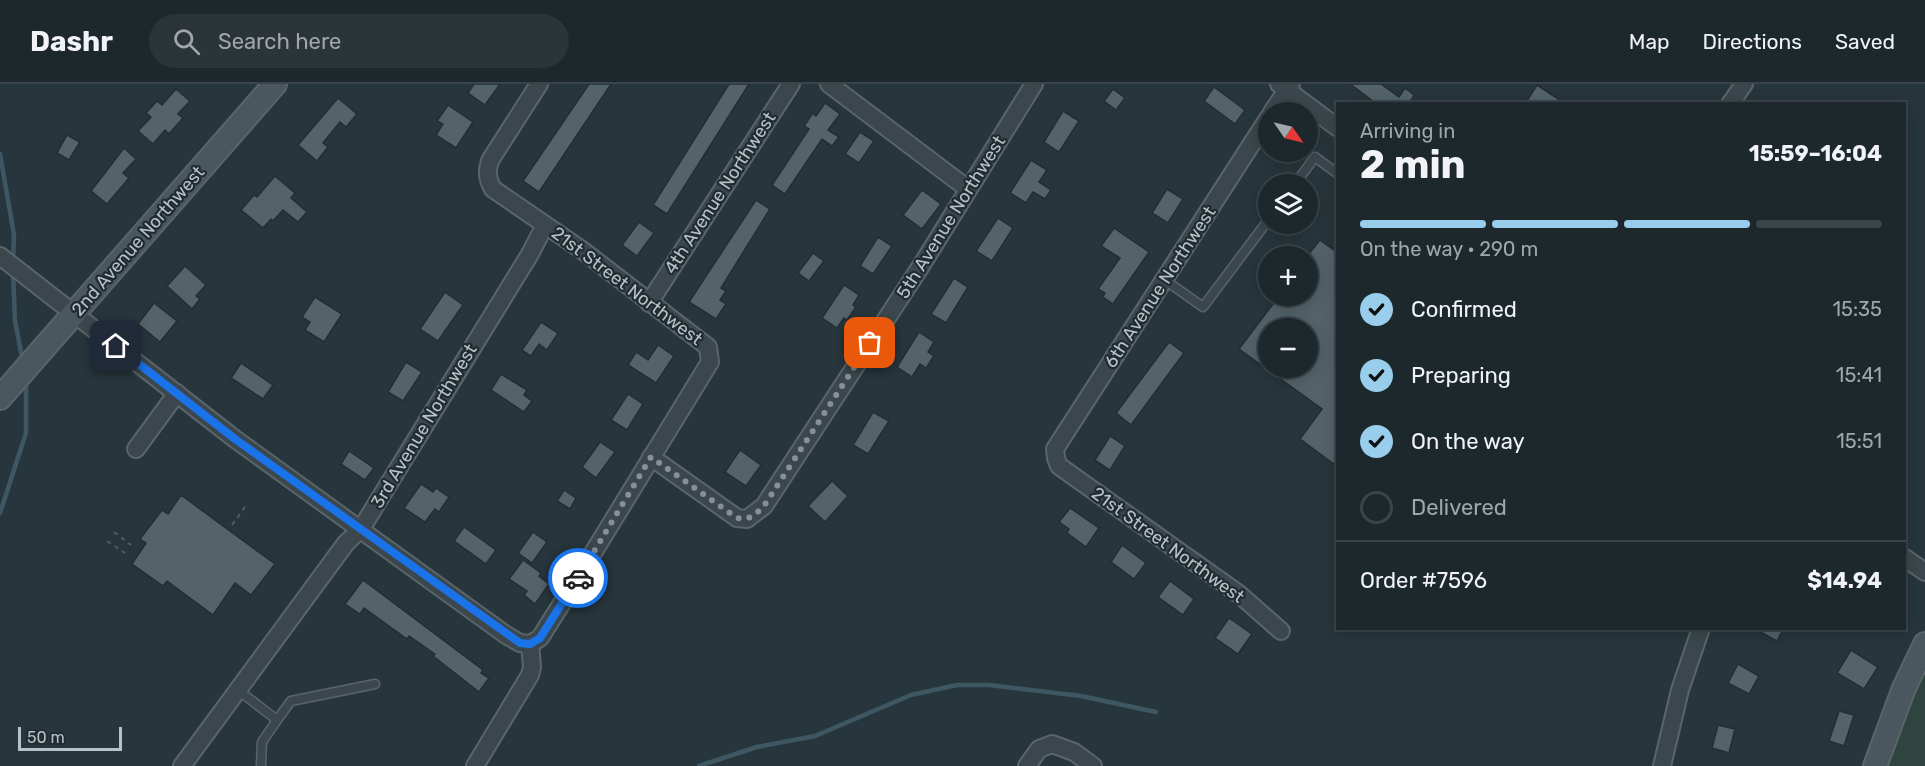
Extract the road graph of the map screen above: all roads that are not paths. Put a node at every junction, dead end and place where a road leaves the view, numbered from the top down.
1 (275, 84) edge
2 (539, 84) edge
3 (791, 84) edge
4 (829, 84) edge
5 (1034, 84) edge
6 (1744, 84) edge
7 (1285, 86) edge
8 (1277, 102) edge
9 (1731, 102) edge
10 (1336, 126) edge
11 (1258, 134) edge
12 (1336, 172) edge
13 (1303, 174) edge
14 (968, 189) junction
15 (545, 225) junction
16 (1258, 234) edge
17 (0, 256) edge
18 (1165, 280) junction
19 (649, 303) junction
20 (74, 314) junction
21 (177, 393) junction
22 (0, 398) edge
23 (136, 449) dead end
24 (651, 457) junction
25 (1056, 458) joint
26 (361, 529) junction
27 (1906, 559) edge
28 (1925, 572) edge
29 (1700, 630) edge
30 (1281, 631) dead end
31 (530, 644) junction
32 (1925, 644) edge
33 (375, 684) dead end
34 (238, 690) junction
35 (277, 720) junction
36 (182, 766) edge
37 (261, 766) edge
38 (475, 766) edge
39 (1028, 766) edge
40 (1093, 766) edge
41 (1662, 766) edge
42 (1875, 766) edge

1 - 20 main road, 2nd Avenue Northwest
2 - 15 street
3 - 19 street, 4th Avenue Northwest
4 - 14 street
5 - 14 street, 5th Avenue Northwest
6 - 9 street
7 - 8 street
7 - 10 street
11 - 18 street, 6th Avenue Northwest
12 - 13 lane
14 - 24 street, 5th Avenue Northwest
15 - 19 street, 21st Street Northwest
15 - 26 street, 3rd Avenue Northwest
16 - 18 lane
17 - 20 street
18 - 25 street, 6th Avenue Northwest
19 - 24 street, 21st Street Northwest
20 - 21 street
20 - 22 main road, 2nd Avenue Northwest
21 - 23 street
21 - 26 street
24 - 31 street
25 - 30 street, 21st Street Northwest
26 - 31 street
26 - 34 street, 3rd Avenue Northwest
27 - 28 street
29 - 41 street
31 - 38 street
32 - 42 main road
33 - 35 lane
34 - 35 lane
34 - 36 street, 3rd Avenue Northwest
35 - 37 lane
39 - 40 street

